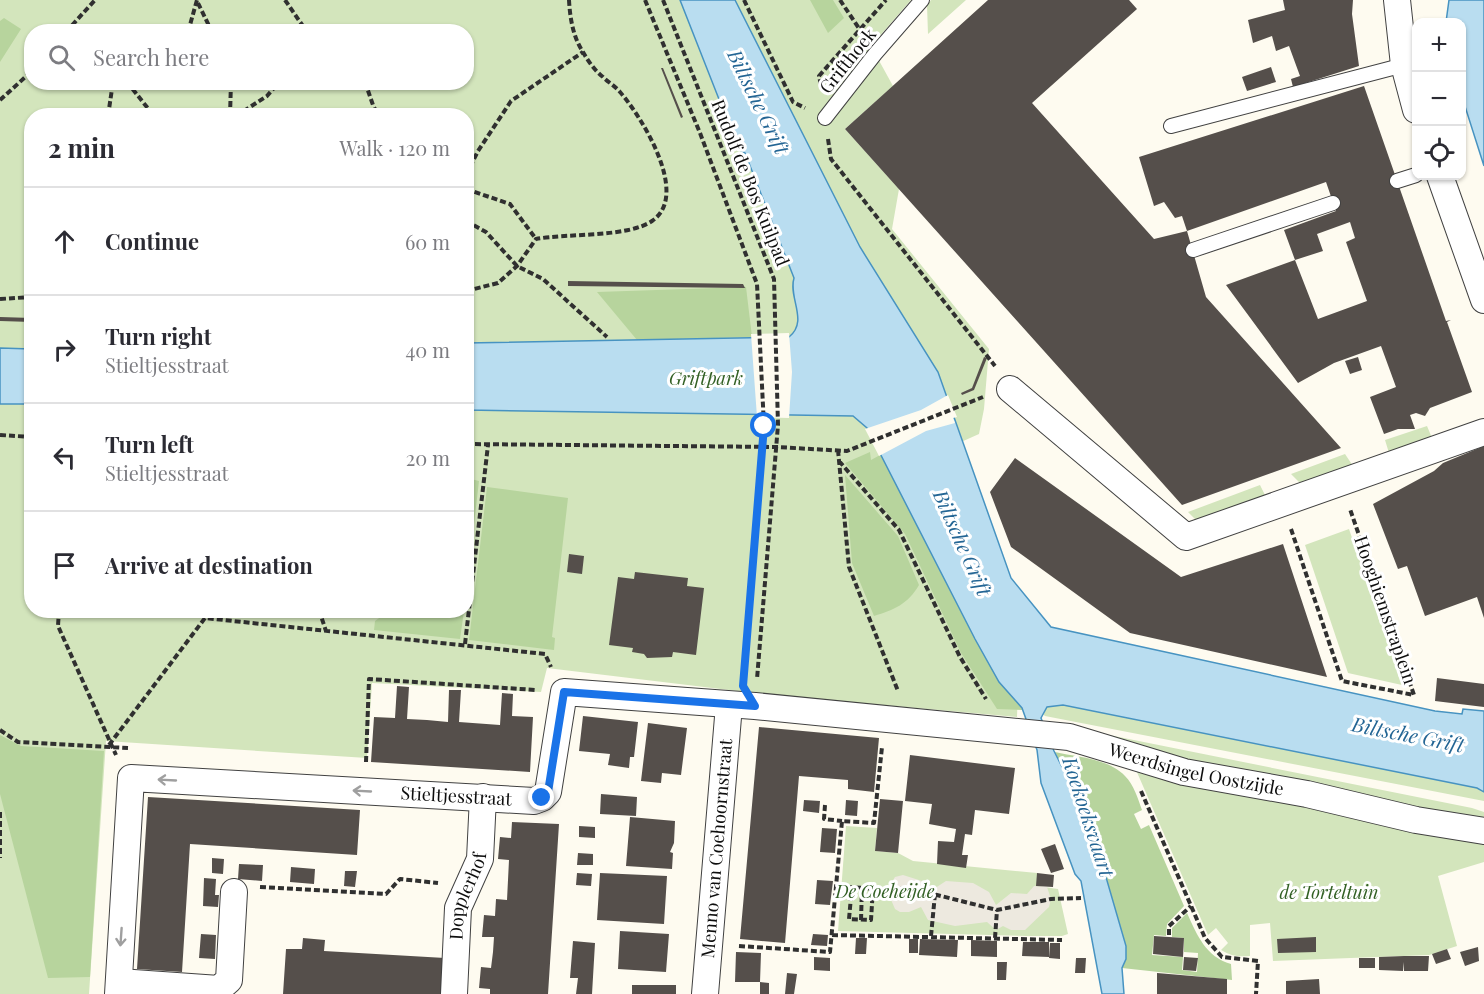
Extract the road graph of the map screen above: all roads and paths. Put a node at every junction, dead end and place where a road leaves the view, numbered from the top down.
1 (94, 0) edge
2 (285, 0) edge
3 (569, 0) edge
4 (645, 0) edge
5 (663, 0) edge
6 (744, 0) edge
7 (840, 0) edge
8 (922, 0) edge
9 (1397, 0) edge
10 (197, 1) edge
11 (73, 24) edge
12 (190, 24) edge
13 (208, 24) edge
14 (302, 24) edge
15 (860, 30) dead end
16 (583, 52) junction
17 (1404, 65) junction
18 (24, 78) edge
19 (112, 90) edge
20 (133, 90) edge
21 (231, 90) edge
22 (272, 90) edge
23 (368, 90) edge
24 (1412, 95) edge
25 (0, 100) edge
26 (109, 108) edge
27 (148, 108) edge
28 (230, 108) edge
29 (248, 108) edge
30 (374, 108) edge
31 (825, 118) junction
32 (1171, 126) dead end
33 (474, 159) edge
34 (1412, 176) edge
35 (1441, 180) edge
36 (1397, 181) dead end
37 (474, 192) edge
38 (1333, 203) dead end
39 (474, 225) edge
40 (536, 239) junction
41 (1193, 250) dead end
42 (517, 266) junction
43 (474, 289) edge
44 (24, 297) edge
45 (0, 298) edge
46 (1484, 300) edge
47 (607, 337) dead end
48 (1010, 389) joint
49 (976, 400) dead end
50 (1484, 432) edge
51 (0, 435) edge
52 (24, 436) edge
53 (474, 444) edge
54 (488, 445) junction
55 (762, 447) junction
56 (776, 447) junction
57 (838, 450) junction
58 (839, 460) junction
59 (1341, 482) junction
60 (1282, 503) junction
61 (474, 566) edge
62 (58, 618) edge
63 (322, 618) edge
64 (468, 618) edge
65 (326, 631) junction
66 (465, 644) junction
67 (564, 692) junction
68 (729, 705) junction
69 (755, 706) junction
70 (907, 720) junction
71 (0, 730) edge
72 (1028, 732) junction
73 (109, 745) junction
74 (881, 751) dead end
75 (131, 778) junction
76 (1140, 788) dead end
77 (366, 791) junction
78 (483, 797) junction
79 (825, 805) dead end
80 (0, 812) edge
81 (842, 821) junction
82 (1484, 831) edge
83 (0, 858) edge
84 (837, 886) junction
85 (852, 886) junction
86 (862, 887) junction
87 (468, 888) junction
88 (873, 888) junction
89 (234, 892) joint
90 (935, 894) junction
91 (1081, 898) dead end
92 (1191, 906) junction
93 (997, 910) junction
94 (861, 920) junction
95 (832, 935) junction
96 (1169, 935) dead end
97 (931, 936) junction
98 (995, 938) junction
99 (1062, 940) dead end
100 (746, 946) dead end
101 (118, 988) edge
102 (454, 994) edge
103 (705, 994) edge
104 (1256, 994) edge

1 - 11 path
2 - 14 path
3 - 16 path
4 - 55 path
5 - 56 path, Rudolf de Bos Kuilpad
6 - 31 path
7 - 15 path
8 - 31 lane, Grifthoek
9 - 17 street
10 - 12 path
10 - 13 path
16 - 33 path
16 - 40 path
17 - 24 street
17 - 32 lane
18 - 25 path
19 - 26 path
20 - 27 path
21 - 28 path
22 - 29 path
23 - 30 path
31 - 48 path
34 - 36 lane
35 - 46 street
37 - 40 path
38 - 41 lane
39 - 42 path
40 - 42 path
42 - 43 path
42 - 47 path
44 - 45 path
48 - 60 street
49 - 57 path
50 - 59 street
51 - 52 path
53 - 54 path
54 - 55 path
54 - 61 path
55 - 56 path
55 - 69 path
56 - 57 path
56 - 69 path, Rudolf de Bos Kuilpad
57 - 58 path
58 - 70 path
58 - 72 path
59 - 60 street
59 - 60 path, Hooghiemstraplein
62 - 73 path
63 - 65 path
64 - 66 path
65 - 66 path
65 - 73 path
66 - 67 path
67 - 68 street
67 - 77 path
67 - 78 street, Stieltjesstraat
68 - 69 street
68 - 103 street, Menno van Coehoornstraat
69 - 70 street
70 - 72 street, Weerdsingel Oostzijde
71 - 73 path
72 - 82 street, Weerdsingel Oostzijde
73 - 75 path
74 - 81 path
77 -> 75 street, Stieltjesstraat
75 -> 101 street
76 - 92 path
77 - 78 street, Stieltjesstraat
78 - 87 street, Dopplerhof
79 - 81 path
80 - 83 path
81 - 84 path
84 - 85 path
84 - 95 path
85 - 86 path
85 - 94 path
86 - 88 path
86 - 94 path
87 - 89 path
87 - 102 street, Dopplerhof
88 - 90 path
88 - 94 path
89 - 101 street
90 - 93 path
90 - 97 path
91 - 93 path
92 - 96 path
92 - 104 path
93 - 98 path
95 - 97 path
95 - 100 path
97 - 98 path
98 - 99 path

